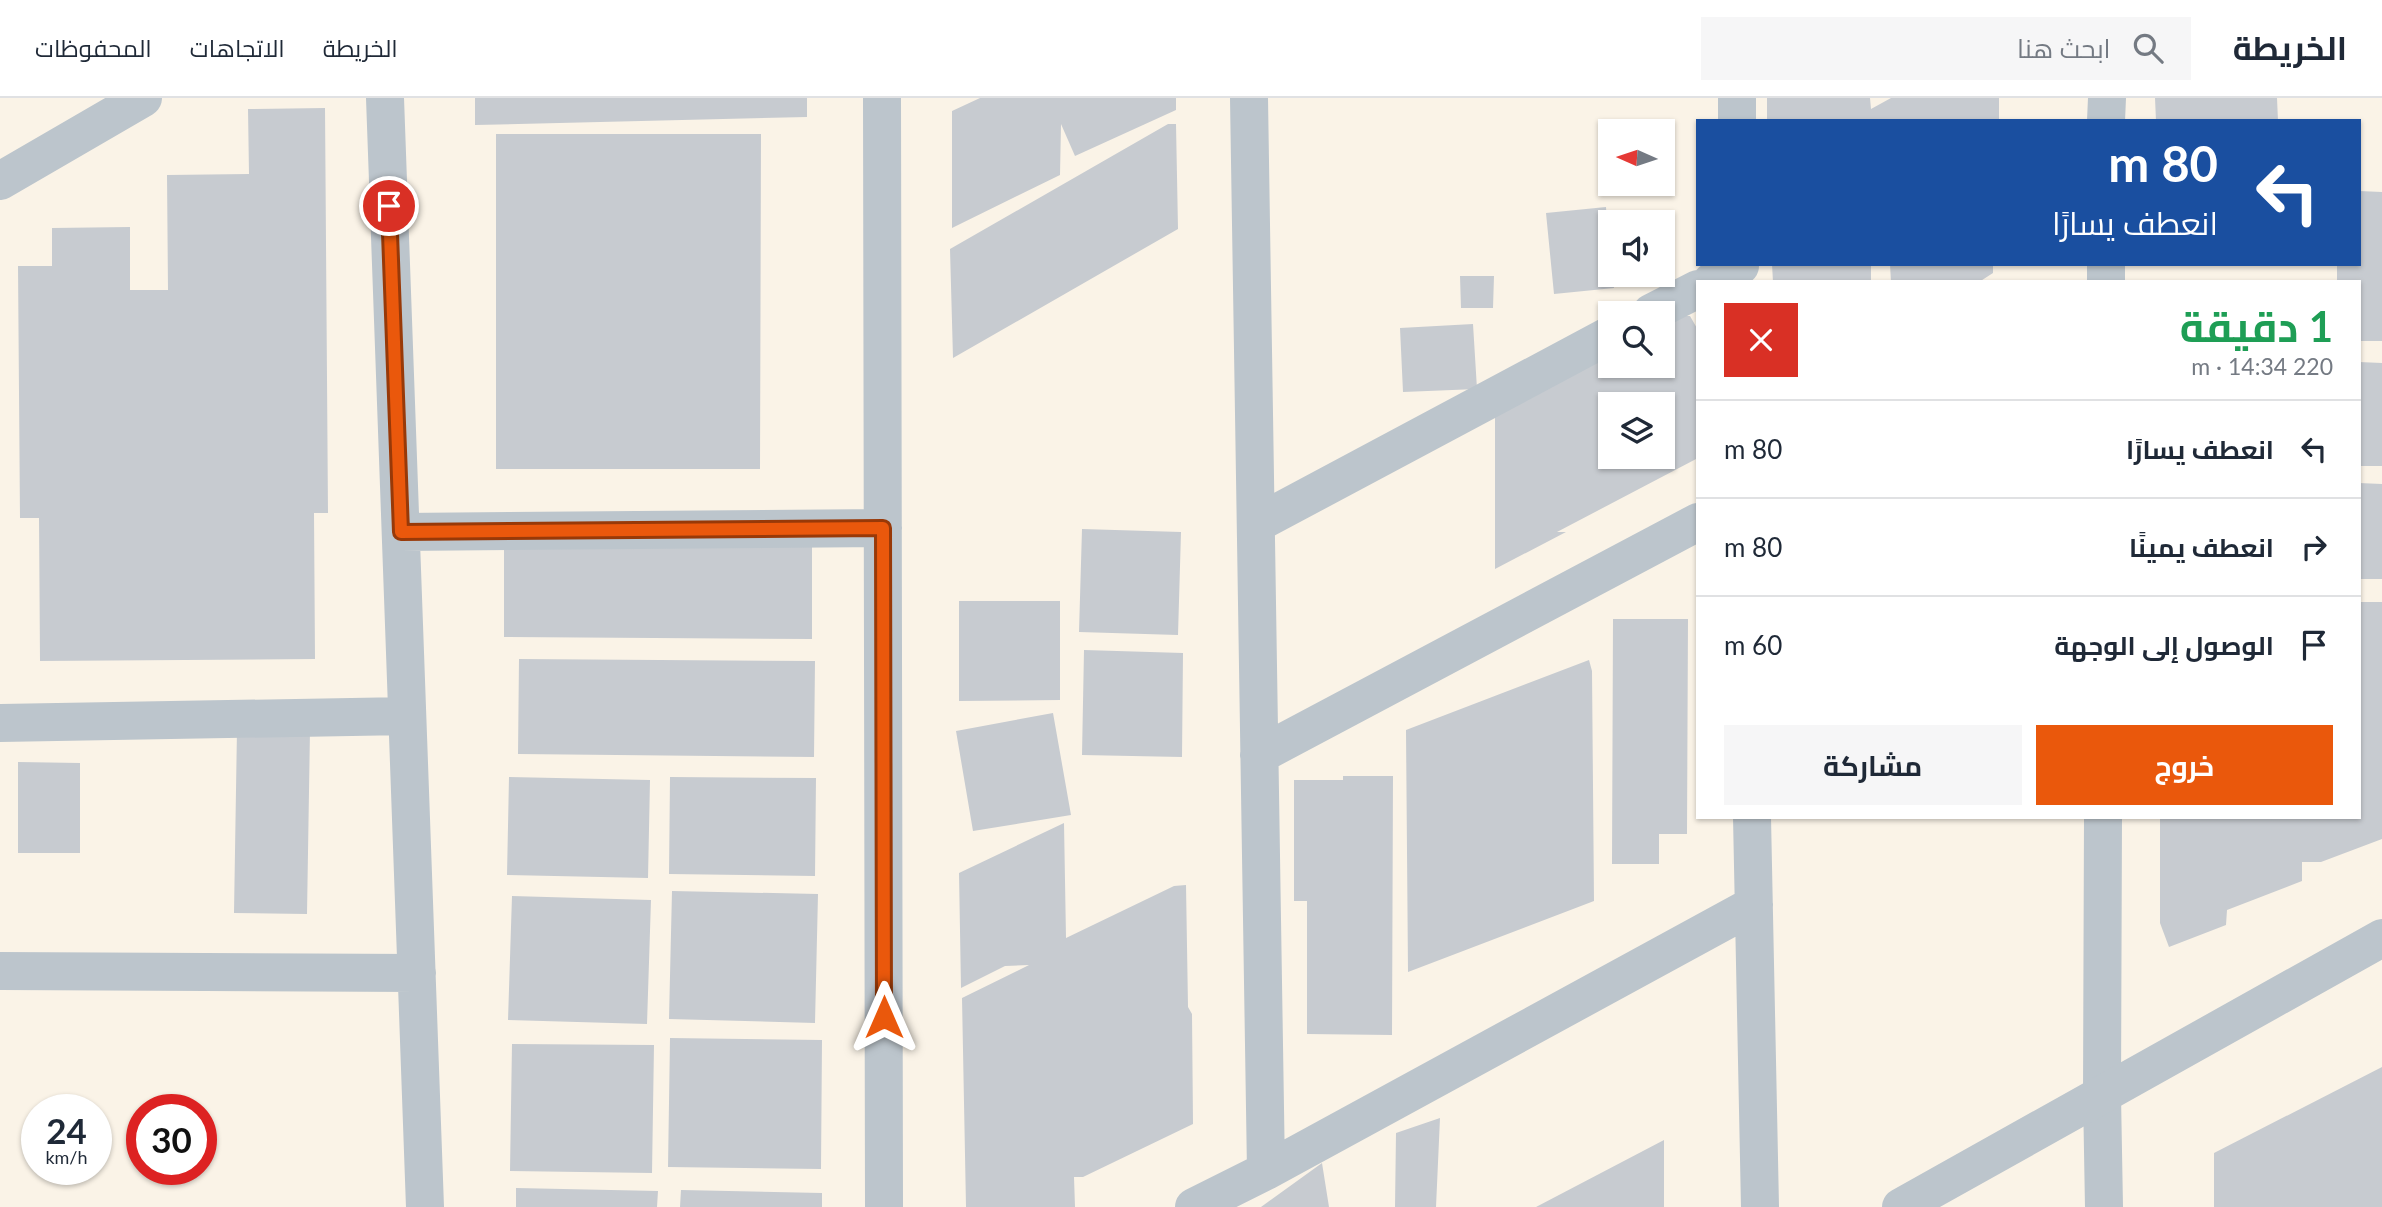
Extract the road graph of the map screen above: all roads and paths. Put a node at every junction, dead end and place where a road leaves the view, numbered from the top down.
1 (143, 98) edge
2 (385, 98) edge
3 (882, 98) edge
4 (1249, 98) edge
5 (1737, 98) edge
6 (2106, 98) edge
7 (1737, 119) edge
8 (2106, 119) edge
9 (0, 181) edge
10 (1696, 290) edge
11 (1674, 301) edge
12 (1598, 341) edge
13 (1696, 523) edge
14 (1256, 524) junction
15 (883, 528) junction
16 (401, 532) junction
17 (408, 716) junction
18 (0, 723) edge
19 (1259, 755) junction
20 (1752, 819) edge
21 (2103, 819) edge
22 (1754, 905) junction
23 (2382, 938) edge
24 (0, 971) edge
25 (417, 973) junction
26 (2102, 1095) junction
27 (1266, 1171) junction
28 (425, 1207) edge
29 (884, 1207) edge
30 (1194, 1207) edge
31 (1760, 1207) edge
32 (1901, 1207) edge
33 (2104, 1207) edge

1 - 9 street
2 - 16 street
3 - 15 street
4 - 14 street
5 - 7 street
6 - 8 street
10 - 11 street
12 - 14 street
13 - 19 street
14 - 19 street
15 - 16 street
15 - 29 street
16 - 17 street
17 - 18 street
17 - 25 street
19 - 27 street
20 - 22 street
21 - 26 street
22 - 27 street
22 - 31 street
23 - 26 street
24 - 25 street
25 - 28 street
26 - 32 street
26 - 33 street
27 - 30 street

